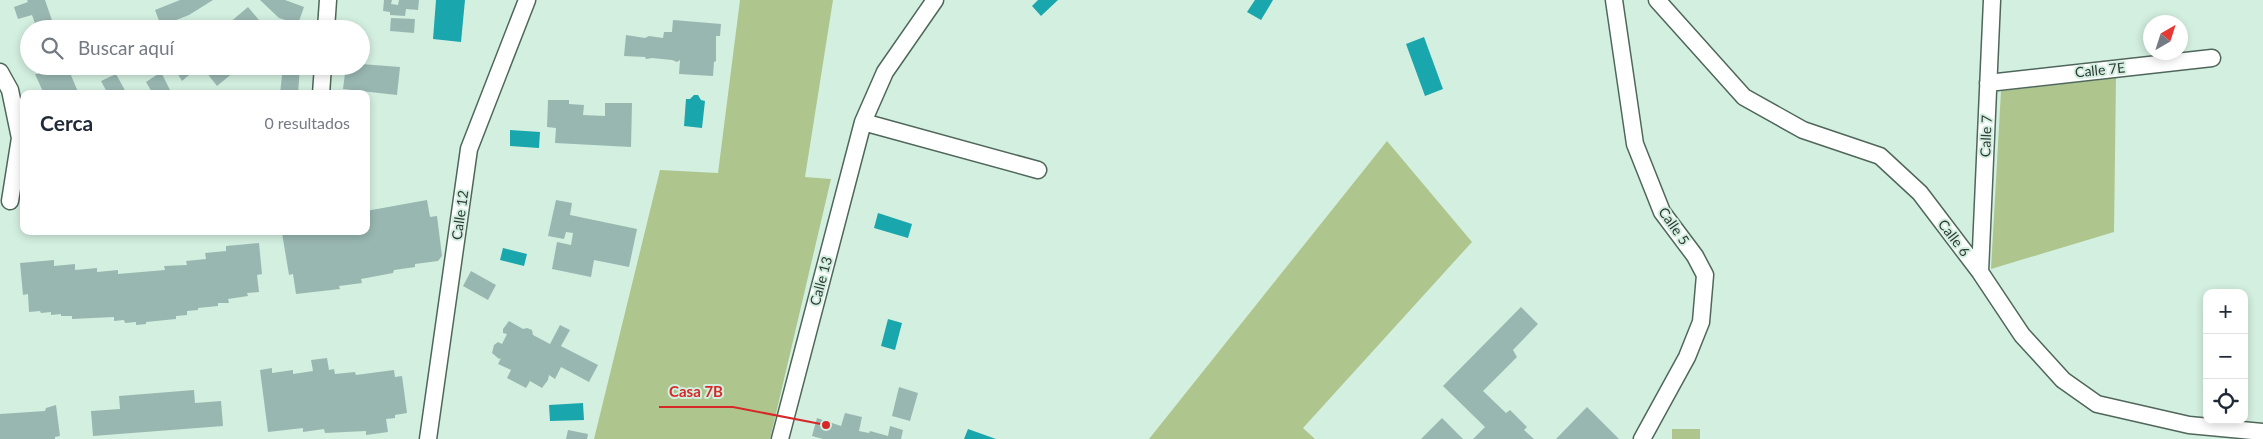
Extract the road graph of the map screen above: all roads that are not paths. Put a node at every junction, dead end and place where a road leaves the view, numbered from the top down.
1 (328, 0) edge
2 (527, 0) edge
3 (935, 0) edge
4 (1614, 0) edge
5 (1657, 0) edge
6 (1992, 0) edge
7 (327, 20) edge
8 (2212, 58) dead end
9 (0, 72) edge
10 (322, 75) edge
11 (1988, 83) junction
12 (320, 90) edge
13 (862, 122) junction
14 (1038, 170) dead end
15 (10, 201) dead end
16 (1980, 272) junction
17 (2263, 432) edge
18 (428, 439) edge
19 (780, 439) edge
20 (1642, 439) edge

1 - 7 street
2 - 18 street, Calle 12
3 - 13 street, Calle 13
4 - 20 street, Calle 5
5 - 16 street, Calle 6
6 - 11 street, Calle 7
8 - 11 street, Calle 7E
9 - 15 street
10 - 12 street
11 - 16 street, Calle 7
13 - 14 street
13 - 19 street, Calle 13
16 - 17 street, Calle 6

